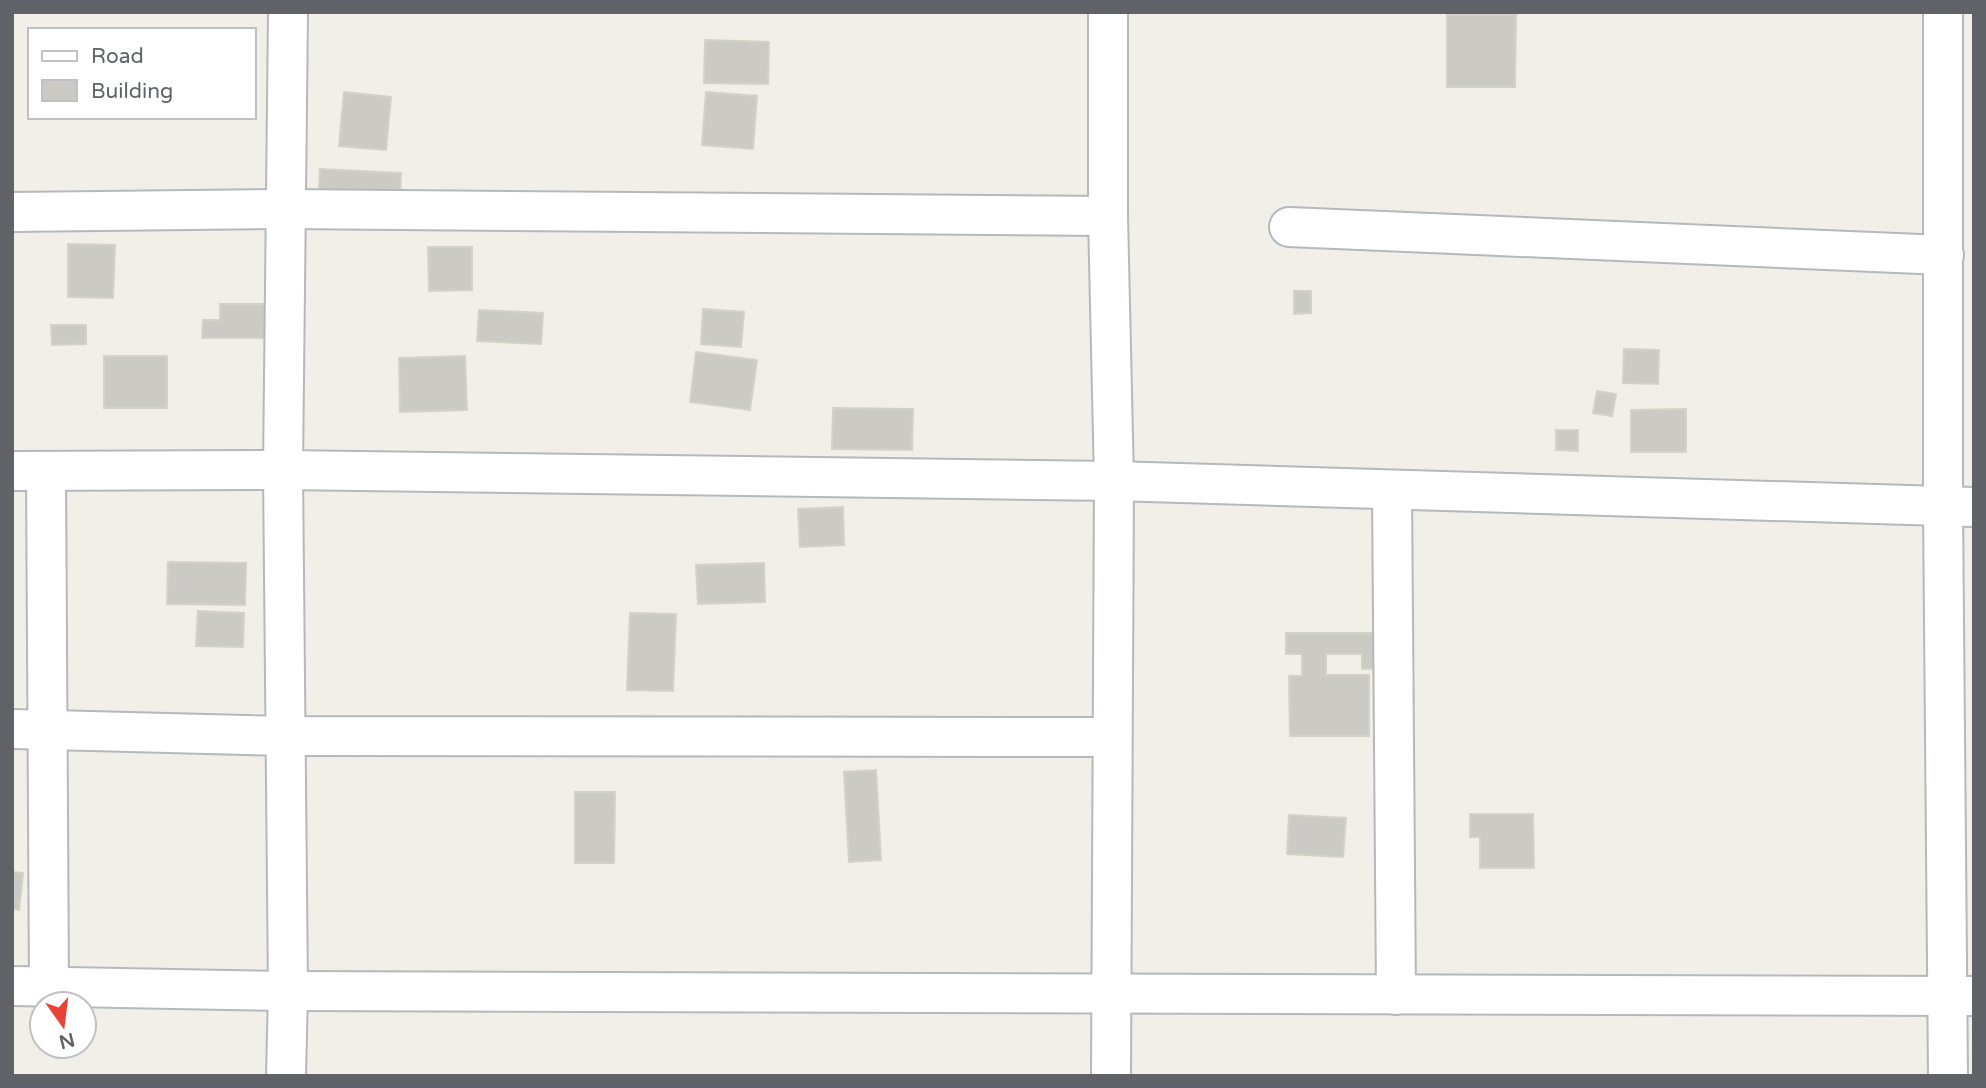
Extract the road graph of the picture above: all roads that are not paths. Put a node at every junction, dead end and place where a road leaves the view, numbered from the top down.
1 (288, 12) edge
2 (1108, 12) edge
3 (1943, 12) edge
4 (285, 209) junction
5 (12, 212) edge
6 (1108, 216) junction
7 (1289, 227) dead end
8 (1944, 255) junction
9 (283, 470) junction
10 (29, 471) edge
11 (1114, 481) junction
12 (1392, 490) junction
13 (1958, 507) edge
14 (29, 729) edge
15 (1959, 732) edge
16 (286, 736) junction
17 (1111, 737) junction
18 (31, 986) edge
19 (288, 991) junction
20 (1112, 995) junction
21 (1396, 995) junction
22 (1961, 996) edge
23 (286, 1076) edge
24 (1111, 1076) edge
25 (1948, 1076) edge

1 - 4 street
2 - 6 street
3 - 8 street
4 - 5 street
4 - 6 street
4 - 9 street
6 - 11 street
7 - 8 street
8 - 13 street
9 - 10 street
9 - 11 street
9 - 16 street
10 - 14 street
11 - 12 street
11 - 17 street
12 - 13 street
12 - 21 street
13 - 15 street
14 - 16 street
14 - 18 street
15 - 22 street
16 - 17 street
16 - 19 street
17 - 20 street
18 - 19 street
19 - 20 street
19 - 23 street
20 - 21 street
20 - 24 street
21 - 22 street
22 - 25 street

